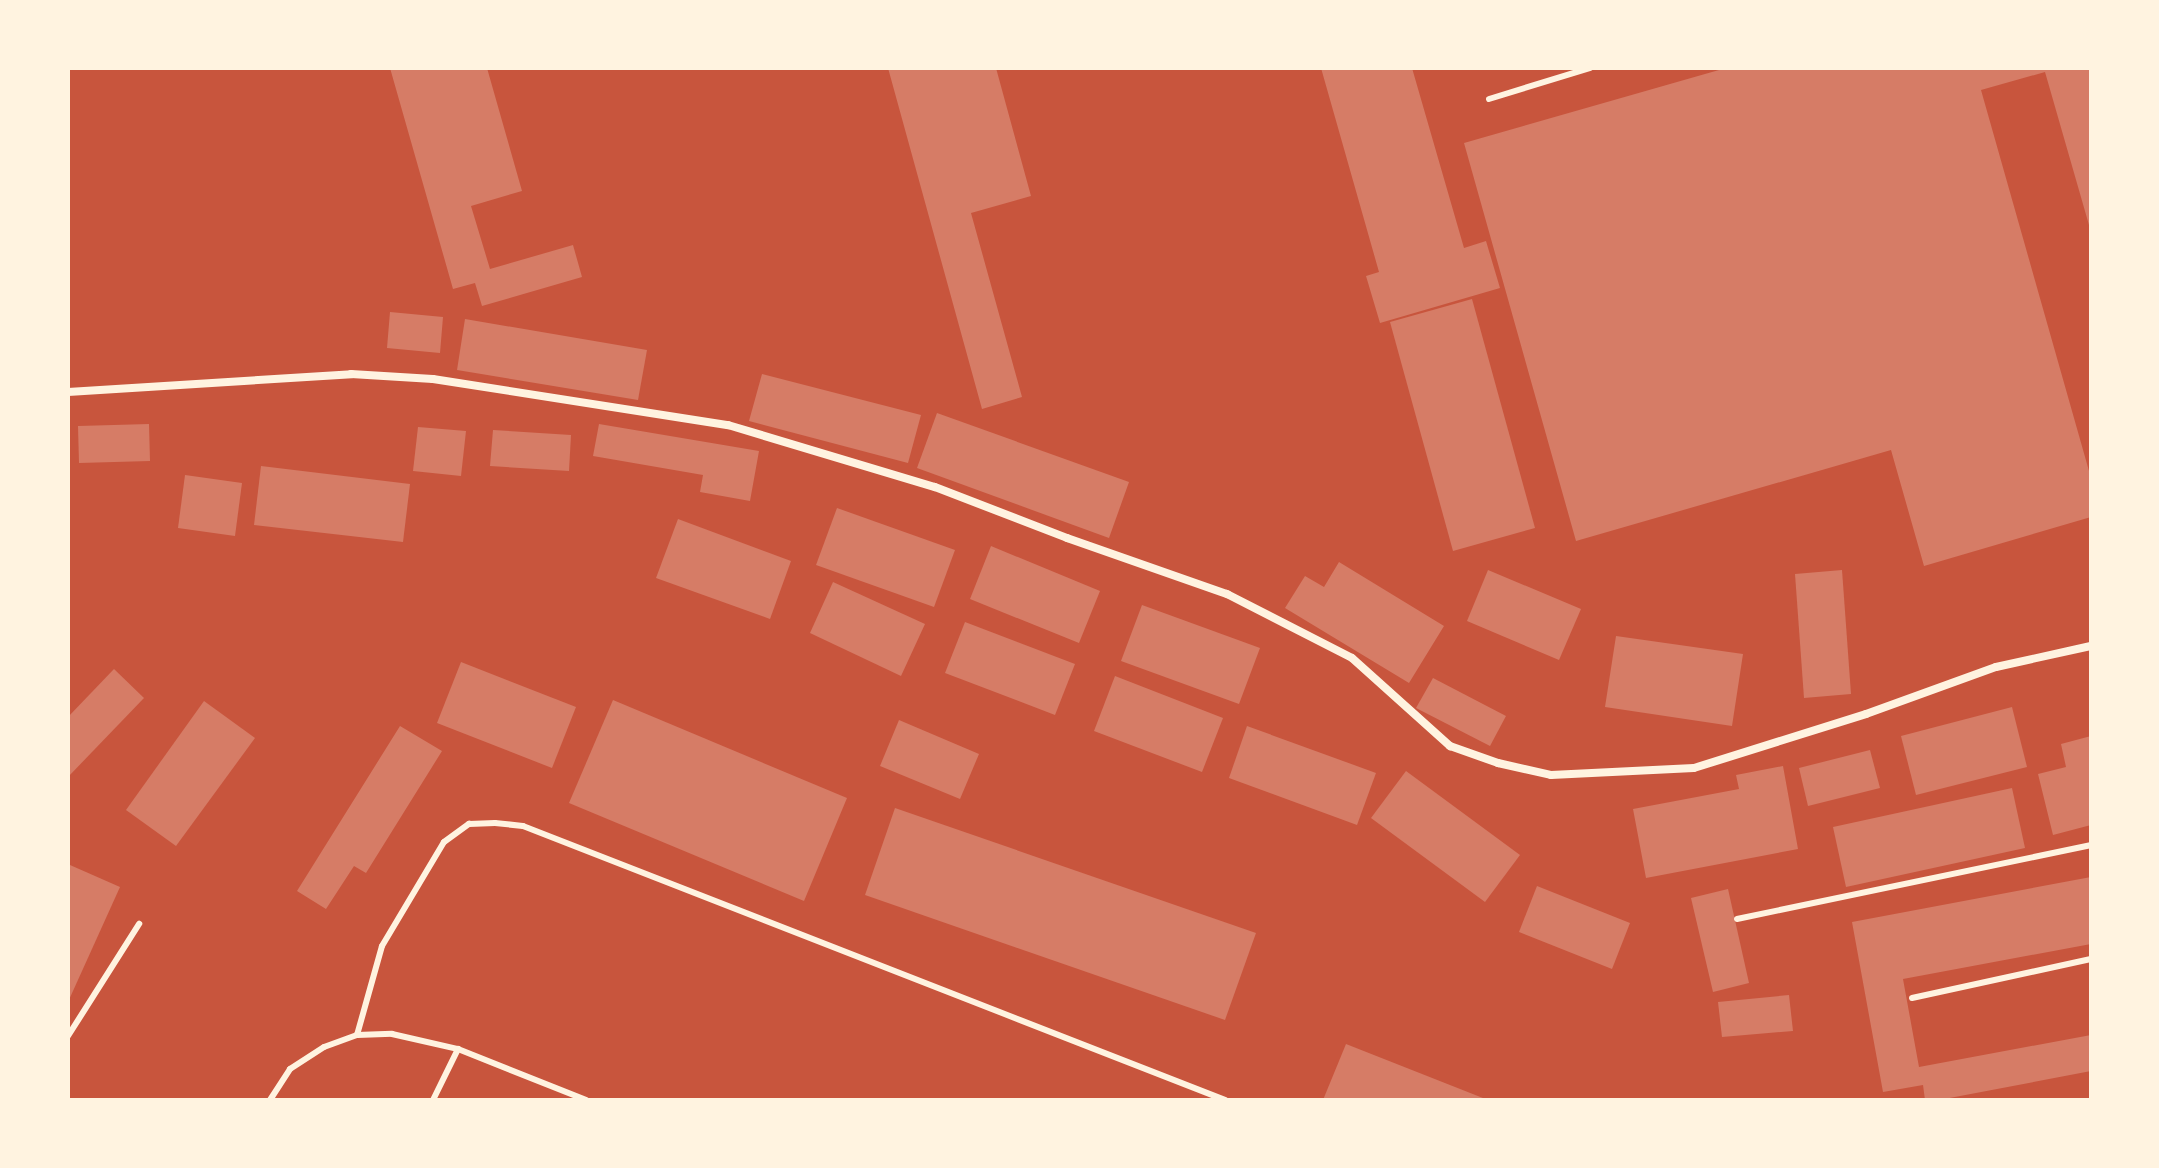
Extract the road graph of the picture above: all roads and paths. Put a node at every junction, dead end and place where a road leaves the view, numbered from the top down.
1 (1590, 68) edge
2 (1489, 99) dead end
3 (68, 392) edge
4 (2091, 646) edge
5 (2091, 845) edge
6 (1737, 919) dead end
7 (139, 924) dead end
8 (2091, 959) edge
9 (1912, 998) dead end
10 (357, 1035) junction
11 (68, 1036) edge
12 (458, 1049) junction
13 (270, 1100) edge
14 (433, 1100) edge
15 (586, 1100) edge
16 (1225, 1100) edge

1 - 2 lane
3 - 4 street
5 - 6 lane
7 - 11 lane
8 - 9 lane
10 - 12 lane
10 - 13 lane
10 - 16 lane
12 - 14 lane
12 - 15 lane

